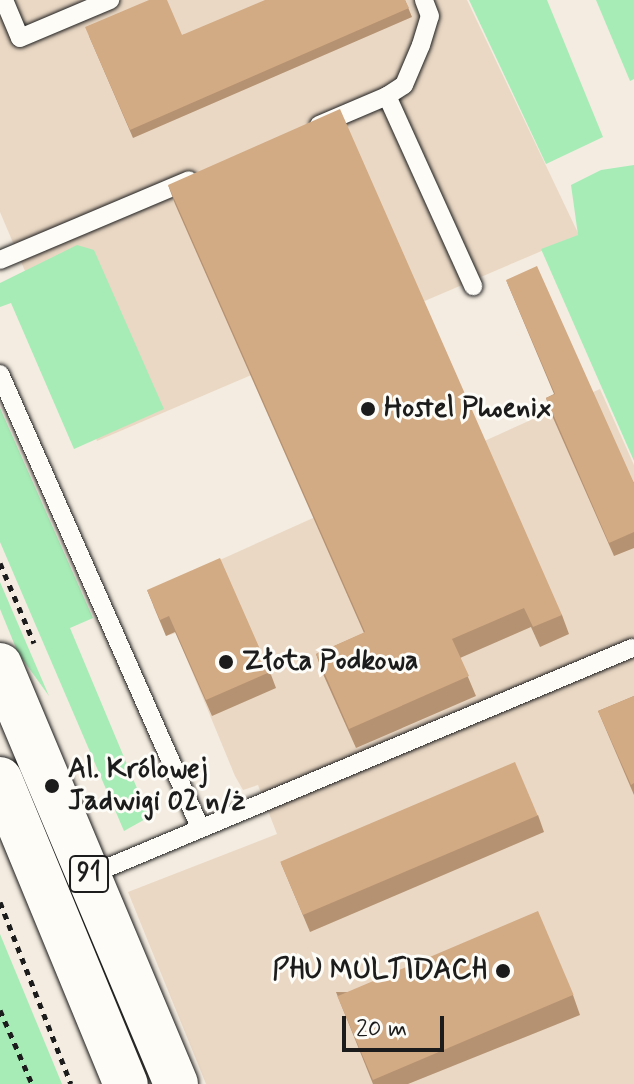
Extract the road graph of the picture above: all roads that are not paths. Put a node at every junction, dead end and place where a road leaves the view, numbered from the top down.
1 (4, 0) edge
2 (110, 0) edge
3 (424, 0) edge
4 (387, 96) junction
5 (301, 132) edge
6 (215, 169) edge
7 (0, 260) edge
8 (473, 286) dead end
9 (0, 374) edge
10 (632, 648) dead end
11 (0, 665) edge
12 (0, 779) edge
13 (200, 828) junction
14 (90, 875) junction
15 (126, 1084) edge
16 (176, 1084) edge

1 - 2 lane
3 - 4 lane
4 - 5 lane
4 - 8 lane
6 - 7 lane
9 - 13 lane
10 - 13 lane
11 - 14 main road, 91
12 - 15 main road, 91
13 - 14 lane
14 - 16 main road, 91

